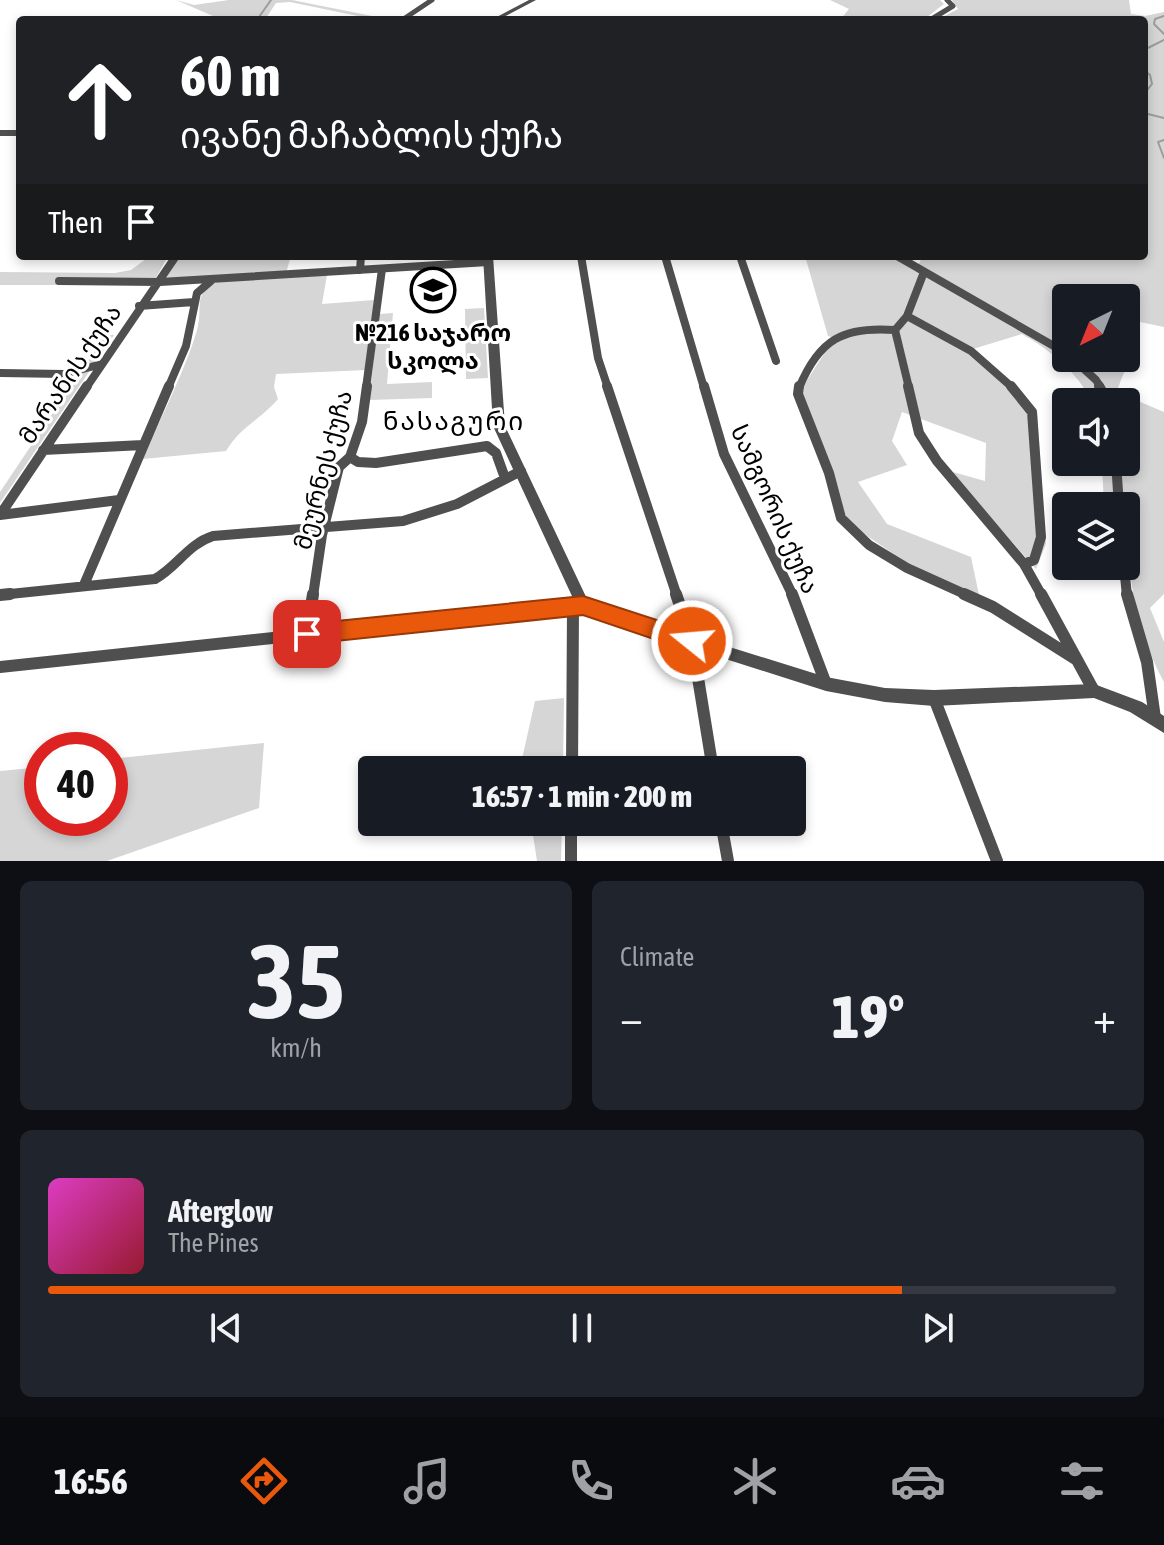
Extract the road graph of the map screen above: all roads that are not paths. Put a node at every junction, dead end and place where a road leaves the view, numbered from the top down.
1 (432, 0) edge
2 (533, 0) edge
3 (947, 0) edge
4 (408, 16) edge
5 (502, 16) edge
6 (937, 16) edge
7 (174, 260) edge
8 (361, 260) edge
9 (477, 260) edge
10 (488, 260) edge
11 (582, 260) edge
12 (666, 260) edge
13 (741, 260) edge
14 (904, 260) edge
15 (382, 269) junction
16 (360, 270) junction
17 (924, 272) junction
18 (214, 279) junction
19 (59, 281) dead end
20 (160, 282) junction
21 (194, 302) junction
22 (139, 306) junction
23 (907, 316) junction
24 (895, 330) junction
25 (1052, 345) edge
26 (776, 361) dead end
27 (102, 364) junction
28 (1087, 372) edge
29 (0, 373) edge
30 (1100, 388) edge
31 (143, 445) junction
32 (43, 450) junction
33 (350, 457) junction
34 (521, 471) junction
35 (505, 478) junction
36 (119, 500) junction
37 (0, 515) edge
38 (324, 529) junction
39 (1024, 564) junction
40 (1125, 580) edge
41 (84, 585) junction
42 (0, 595) edge
43 (578, 607) junction
44 (307, 634) junction
45 (692, 641) junction
46 (1077, 660) junction
47 (0, 667) edge
48 (826, 684) junction
49 (1094, 691) junction
50 (934, 698) junction
51 (1160, 721) edge
52 (573, 756) edge
53 (711, 756) edge
54 (571, 836) edge
55 (724, 836) edge
56 (571, 861) edge
57 (728, 861) edge
58 (997, 861) edge

1 - 4 street
2 - 5 street
3 - 6 street
7 - 20 street, მარანის ქუჩა
8 - 16 street
9 - 15 street
10 - 34 street
11 - 45 street
12 - 48 street, სამგორის ქუჩა
13 - 26 street
14 - 17 street
15 - 16 street
15 - 33 street, მეურნეს ქუჩა
16 - 18 street
17 - 23 street
17 - 25 street
18 - 20 street
18 - 21 street
19 - 20 street
20 - 22 street, მარანის ქუჩა
21 - 22 street
21 - 31 street
22 - 27 street, მარანის ქუჩა
23 - 24 street
23 - 39 street
24 - 39 street
24 - 46 street
27 - 29 street
27 - 32 street, მარანის ქუჩა
28 - 30 street
31 - 32 street
31 - 36 street
32 - 37 street, მარანის ქუჩა
33 - 35 street
33 - 38 street, მეურნეს ქუჩა
34 - 35 street
34 - 43 street
35 - 38 street
36 - 37 street
36 - 41 street
38 - 41 street
38 - 44 street, მეურნეს ქუჩა
39 - 46 street
40 - 51 street
41 - 42 street
43 - 44 street
43 - 45 street
43 - 52 street
44 - 47 street
45 - 48 street
45 - 53 street
46 - 49 street
48 - 50 street
49 - 50 street
49 - 51 street
50 - 58 street
54 - 56 street
55 - 57 street

